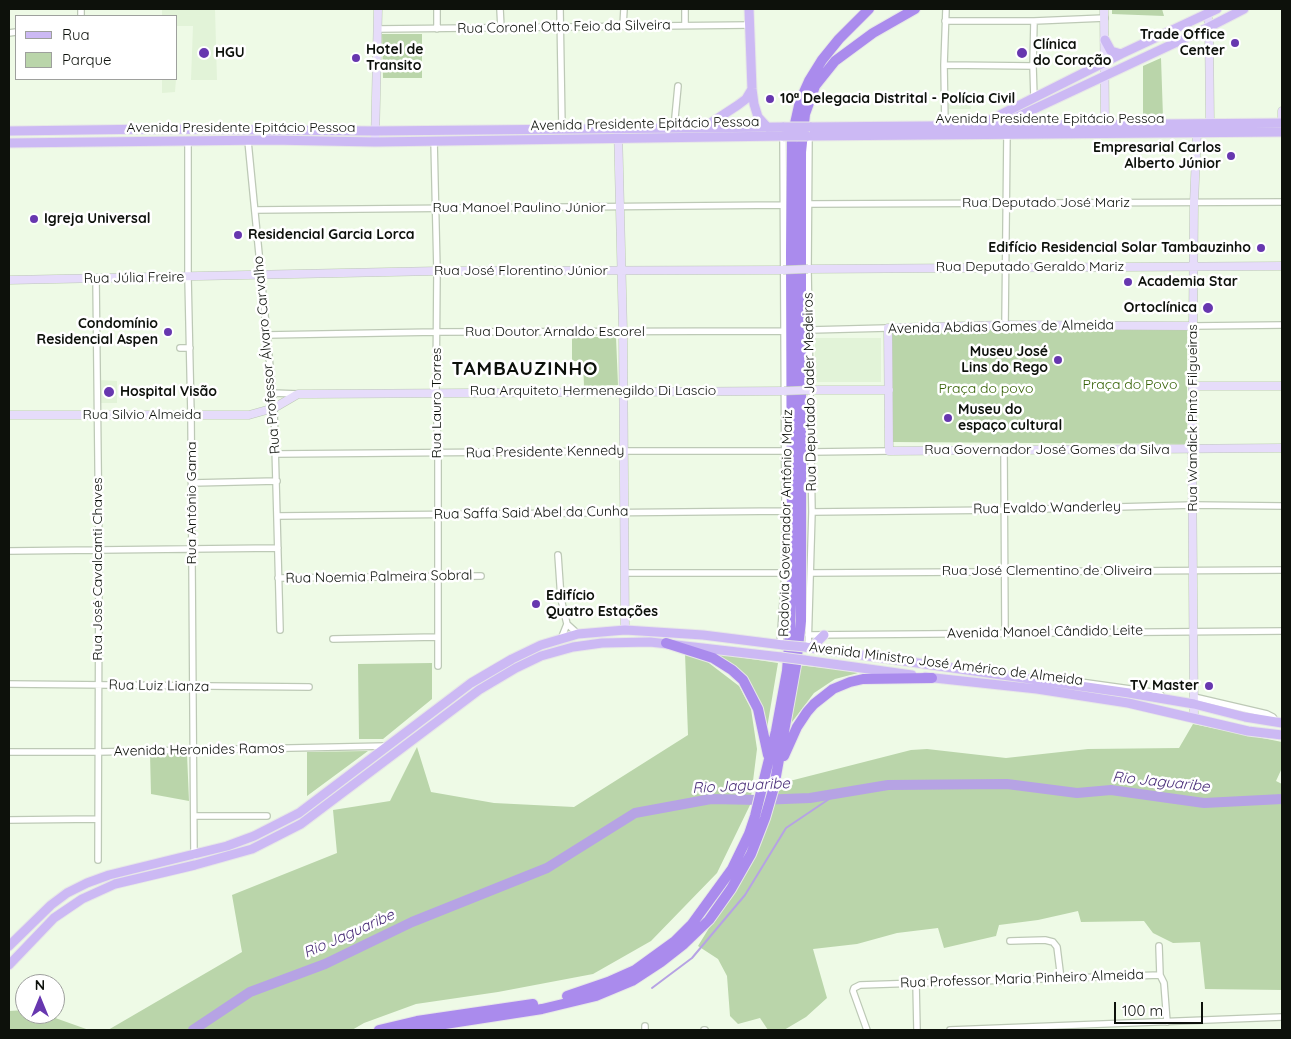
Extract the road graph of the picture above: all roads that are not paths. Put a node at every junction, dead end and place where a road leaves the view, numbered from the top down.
1 (378, 9) edge
2 (437, 9) edge
3 (500, 9) edge
4 (560, 9) edge
5 (624, 9) edge
6 (685, 9) edge
7 (749, 9) edge
8 (869, 9) edge
9 (915, 9) edge
10 (946, 9) edge
11 (1104, 9) edge
12 (1244, 9) edge
13 (1211, 10) edge
14 (1105, 18) junction
15 (945, 21) junction
16 (1034, 21) junction
17 (685, 25) junction
18 (750, 25) junction
19 (623, 26) junction
20 (560, 27) junction
21 (1209, 27) junction
22 (378, 28) junction
23 (500, 28) junction
24 (437, 29) junction
25 (1105, 40) junction
26 (1121, 54) junction
27 (1106, 62) junction
28 (944, 65) junction
29 (1032, 66) junction
30 (1105, 76) junction
31 (678, 86) dead end
32 (752, 89) junction
33 (1034, 98) junction
34 (1282, 111) edge
35 (1210, 123) junction
36 (1282, 123) edge
37 (945, 126) junction
38 (977, 126) junction
39 (997, 126) junction
40 (1105, 126) junction
41 (674, 128) junction
42 (703, 128) junction
43 (768, 128) junction
44 (562, 129) junction
45 (1193, 129) junction
46 (375, 131) junction
47 (9, 132) edge
48 (783, 132) junction
49 (1282, 132) edge
50 (619, 133) junction
51 (809, 133) junction
52 (987, 133) junction
53 (1007, 133) junction
54 (434, 140) junction
55 (188, 141) junction
56 (248, 141) junction
57 (375, 142) junction
58 (9, 143) edge
59 (1194, 202) junction
60 (1282, 202) edge
61 (1008, 203) junction
62 (809, 204) junction
63 (783, 205) junction
64 (434, 208) junction
65 (621, 208) junction
66 (255, 210) junction
67 (1194, 266) junction
68 (1282, 266) edge
69 (1006, 267) junction
70 (808, 269) junction
71 (621, 270) junction
72 (782, 270) junction
73 (437, 271) junction
74 (260, 274) junction
75 (188, 277) junction
76 (96, 278) junction
77 (9, 280) edge
78 (1005, 325) junction
79 (1282, 325) edge
80 (1193, 326) junction
81 (888, 328) junction
82 (810, 330) junction
83 (623, 331) junction
84 (783, 331) junction
85 (437, 332) junction
86 (266, 335) junction
87 (180, 348) dead end
88 (190, 348) junction
89 (1193, 386) junction
90 (1282, 386) edge
91 (810, 390) junction
92 (889, 390) junction
93 (623, 391) junction
94 (784, 391) junction
95 (436, 392) junction
96 (272, 393) junction
97 (298, 394) junction
98 (274, 408) junction
99 (97, 414) junction
100 (9, 415) edge
101 (192, 415) junction
102 (1282, 448) edge
103 (1192, 449) junction
104 (1004, 450) junction
105 (624, 451) junction
106 (784, 451) junction
107 (889, 451) junction
108 (811, 452) junction
109 (438, 453) junction
110 (276, 454) junction
111 (276, 481) junction
112 (192, 483) junction
113 (1193, 505) junction
114 (1282, 506) edge
115 (785, 510) junction
116 (1003, 510) junction
117 (624, 512) junction
118 (812, 512) junction
119 (438, 514) junction
120 (278, 516) junction
121 (278, 548) junction
122 (192, 550) junction
123 (9, 551) edge
124 (99, 551) junction
125 (558, 555) dead end
126 (1282, 570) edge
127 (1004, 571) junction
128 (1193, 571) junction
129 (625, 573) junction
130 (785, 573) junction
131 (811, 573) junction
132 (438, 575) junction
133 (480, 576) dead end
134 (278, 578) junction
135 (567, 624) junction
136 (280, 630) dead end
137 (625, 630) junction
138 (1194, 631) junction
139 (1282, 631) edge
140 (1005, 632) junction
141 (578, 634) junction
142 (808, 635) junction
143 (824, 635) junction
144 (437, 637) junction
145 (561, 638) junction
146 (333, 639) dead end
147 (666, 644) junction
148 (781, 644) junction
149 (810, 647) junction
150 (438, 666) dead end
151 (932, 678) junction
152 (1037, 679) junction
153 (9, 684) edge
154 (99, 685) junction
155 (192, 686) junction
156 (309, 688) dead end
157 (1035, 689) junction
158 (1164, 699) junction
159 (1194, 701) junction
160 (1238, 708) junction
161 (1245, 717) junction
162 (1194, 718) junction
163 (1279, 722) edge
164 (1248, 731) junction
165 (1282, 735) edge
166 (388, 746) junction
167 (193, 750) junction
168 (9, 752) edge
169 (98, 752) junction
170 (769, 761) junction
171 (776, 775) junction
172 (769, 786) junction
173 (194, 816) junction
174 (267, 816) dead end
175 (760, 817) junction
176 (98, 819) junction
177 (9, 820) edge
178 (194, 855) junction
179 (98, 860) dead end
180 (195, 865) junction
181 (37, 918) junction
182 (47, 924) junction
183 (1010, 941) dead end
184 (9, 946) edge
185 (1159, 946) dead end
186 (9, 956) edge
187 (9, 964) edge
188 (1160, 975) junction
189 (1061, 978) junction
190 (916, 983) junction
191 (1282, 1017) edge
192 (1167, 1022) junction
193 (995, 1029) edge
194 (379, 1030) edge
195 (406, 1030) edge
196 (867, 1030) edge
197 (917, 1030) edge
198 (950, 1030) edge

1 - 22 street
2 - 24 street
3 - 23 street
4 - 20 street
5 - 19 street
6 - 17 street
7 - 18 main road
8 - 170 highway, Rodovia Governador Antônio Mariz
9 - 171 highway, Rodovia Governador Antônio Mariz
10 - 15 street
11 - 14 street
12 - 21 main road
13 - 21 street
13 - 26 main road
14 - 16 street
14 - 25 street
15 - 16 street
15 - 28 street
16 - 29 street
17 - 18 street, Rua Coronel Otto Feio da Silveira
17 - 19 street, Rua Coronel Otto Feio da Silveira
18 - 32 main road
19 - 20 street, Rua Coronel Otto Feio da Silveira
20 - 23 street, Rua Coronel Otto Feio da Silveira
20 - 44 street
21 - 30 main road
21 - 35 street
22 - 24 street, Rua Coronel Otto Feio da Silveira
22 - 46 street
23 - 24 street, Rua Coronel Otto Feio da Silveira
25 - 26 main road
25 - 27 street
26 - 27 main road
27 - 30 street
27 - 33 main road
28 - 29 street
28 - 37 street
29 - 33 street
30 - 39 main road
30 - 40 street
31 - 41 street
32 - 42 main road
32 - 43 main road
33 - 38 main road
34 - 36 street
35 - 36 main road, Avenida Presidente Epitácio Pessoa
35 - 45 main road, Avenida Presidente Epitácio Pessoa
37 - 38 main road, Avenida Presidente Epitácio Pessoa
37 - 51 main road, Avenida Presidente Epitácio Pessoa
38 - 39 main road, Avenida Presidente Epitácio Pessoa
39 - 40 main road, Avenida Presidente Epitácio Pessoa
39 - 52 main road
40 - 45 main road, Avenida Presidente Epitácio Pessoa
41 - 42 main road, Avenida Presidente Epitácio Pessoa
41 - 50 main road, Avenida Presidente Epitácio Pessoa
42 - 43 main road, Avenida Presidente Epitácio Pessoa
43 - 48 main road, Avenida Presidente Epitácio Pessoa
44 - 46 main road, Avenida Presidente Epitácio Pessoa
44 - 50 main road, Avenida Presidente Epitácio Pessoa
45 - 49 main road, Avenida Presidente Epitácio Pessoa
45 - 53 main road, Avenida Presidente Epitácio Pessoa
45 - 59 street, Rua Wandick Pinto Filgueiras
46 - 47 main road, Avenida Presidente Epitácio Pessoa
46 - 57 street
48 - 50 main road, Avenida Presidente Epitácio Pessoa
48 - 51 main road, Avenida Presidente Epitácio Pessoa, bridge
48 - 63 street, Rua Deputado Jader Medeiros
50 - 54 main road, Avenida Presidente Epitácio Pessoa
50 - 65 street
51 - 52 main road, Avenida Presidente Epitácio Pessoa
51 - 62 street, Rua Deputado Jader Medeiros
52 - 53 main road, Avenida Presidente Epitácio Pessoa
53 - 61 street
54 - 57 main road, Avenida Presidente Epitácio Pessoa
54 - 64 street, Rua Lauro Torres
55 - 56 main road, Avenida Presidente Epitácio Pessoa
55 - 58 main road, Avenida Presidente Epitácio Pessoa
55 - 75 street, Rua Antônio Gama
56 - 57 main road, Avenida Presidente Epitácio Pessoa
56 - 66 street, Rua Professor Álvaro Carvalho
59 - 60 street, Rua Deputado José Mariz
59 - 61 street, Rua Deputado José Mariz
59 - 67 street, Rua Wandick Pinto Filgueiras
61 - 62 street, Rua Deputado José Mariz
61 - 69 street
62 - 70 street, Rua Deputado Jader Medeiros
63 - 65 street, Rua Manoel Paulino Júnior
63 - 72 street, Rua Deputado Jader Medeiros
64 - 65 street, Rua Manoel Paulino Júnior
64 - 66 street, Rua Manoel Paulino Júnior
64 - 73 street, Rua Lauro Torres
65 - 71 street
66 - 74 street, Rua Professor Álvaro Carvalho
67 - 68 street, Rua Deputado Geraldo Mariz
67 - 69 street, Rua Deputado Geraldo Mariz
67 - 80 street, Rua Wandick Pinto Filgueiras
69 - 70 street, Rua Deputado Geraldo Mariz
69 - 78 street
70 - 72 street, Rua Deputado Geraldo Mariz, bridge
70 - 82 street, Rua Deputado Jader Medeiros
71 - 72 street, Rua José Florentino Júnior
71 - 73 street, Rua José Florentino Júnior
71 - 83 street
72 - 84 street, Rua Deputado Jader Medeiros
73 - 74 street, Rua José Florentino Júnior
73 - 85 street, Rua Lauro Torres
74 - 75 street, Rua Júlia Freire
74 - 86 street, Rua Professor Álvaro Carvalho
75 - 76 street, Rua Júlia Freire
75 - 88 street, Rua Antônio Gama
76 - 77 street, Rua Júlia Freire
76 - 99 street, Rua José Cavalcanti Chaves
78 - 80 street, Avenida Abdias Gomes de Almeida
78 - 81 street, Avenida Abdias Gomes de Almeida
79 - 80 street
80 - 89 street, Rua Wandick Pinto Filgueiras
81 - 82 street, Avenida Abdias Gomes de Almeida
81 - 92 street
82 - 91 street, Rua Deputado Jader Medeiros
83 - 84 street, Rua Doutor Arnaldo Escorel
83 - 85 street, Rua Doutor Arnaldo Escorel
83 - 93 street
84 - 94 street, Rua Deputado Jader Medeiros
85 - 86 street, Rua Doutor Arnaldo Escorel
85 - 95 street, Rua Lauro Torres
86 - 96 street, Rua Professor Álvaro Carvalho
87 - 88 street
88 - 101 street, Rua Antônio Gama
89 - 90 street
89 - 103 street, Rua Wandick Pinto Filgueiras
91 - 92 street, Rua Arquiteto Hermenegildo Di Lascio
91 - 94 street, Rua Arquiteto Hermenegildo Di Lascio, bridge
91 - 108 street, Rua Deputado Jader Medeiros
92 - 107 street
93 - 94 street, Rua Arquiteto Hermenegildo Di Lascio
93 - 95 street, Rua Arquiteto Hermenegildo Di Lascio
93 - 105 street
94 - 106 street, Rua Deputado Jader Medeiros
95 - 97 street, Rua Arquiteto Hermenegildo Di Lascio
95 - 109 street, Rua Lauro Torres
96 - 97 street, Rua Arquiteto Hermenegildo Di Lascio
96 - 98 street, Rua Professor Álvaro Carvalho
97 - 98 street, Rua Arquiteto Hermenegildo Di Lascio
98 - 101 street, Rua Silvio Almeida
98 - 110 street, Rua Professor Álvaro Carvalho
99 - 100 street, Rua Silvio Almeida
99 - 101 street, Rua Silvio Almeida
99 - 124 street, Rua José Cavalcanti Chaves
101 - 112 street, Rua Antônio Gama
102 - 103 street, Rua Governador José Gomes da Silva
103 - 104 street, Rua Governador José Gomes da Silva
103 - 113 street, Rua Wandick Pinto Filgueiras
104 - 107 street, Rua Governador José Gomes da Silva
104 - 116 street
105 - 106 street, Rua Presidente Kennedy
105 - 109 street, Rua Presidente Kennedy
105 - 117 street
106 - 115 street, Rua Deputado Jader Medeiros
107 - 108 street, Rua Governador José Gomes da Silva
108 - 118 street, Rua Deputado Jader Medeiros
109 - 110 street, Rua Presidente Kennedy
109 - 119 street, Rua Lauro Torres
110 - 111 street, Rua Professor Álvaro Carvalho
111 - 112 street
111 - 120 street, Rua Professor Álvaro Carvalho
112 - 122 street, Rua Antônio Gama
113 - 114 street, Rua Evaldo Wanderley
113 - 116 street, Rua Evaldo Wanderley
113 - 128 street, Rua Wandick Pinto Filgueiras
115 - 117 street, Rua Saffa Said Abel da Cunha
115 - 130 street, Rua Deputado Jader Medeiros
116 - 118 street, Rua Evaldo Wanderley
116 - 127 street
117 - 119 street, Rua Saffa Said Abel da Cunha
117 - 129 street
118 - 131 street, Rua Deputado Jader Medeiros
119 - 120 street, Rua Saffa Said Abel da Cunha
119 - 132 street, Rua Lauro Torres
120 - 121 street, Rua Professor Álvaro Carvalho
121 - 122 street
121 - 134 street, Rua Professor Álvaro Carvalho
122 - 124 street
122 - 155 street, Rua Antônio Gama
123 - 124 street
124 - 154 street, Rua José Cavalcanti Chaves
125 - 135 street
126 - 128 street, Rua José Clementino de Oliveira
127 - 128 street, Rua José Clementino de Oliveira
127 - 131 street, Rua José Clementino de Oliveira
127 - 140 street
128 - 138 street, Rua Wandick Pinto Filgueiras
129 - 130 street
129 - 137 street
130 - 148 street, Rua Deputado Jader Medeiros
131 - 142 street, Rua Deputado Jader Medeiros
132 - 133 street, Rua Noemia Palmeira Sobral
132 - 134 street, Rua Noemia Palmeira Sobral
132 - 144 street, Rua Lauro Torres
134 - 136 street, Rua Professor Álvaro Carvalho
135 - 141 street
135 - 145 street
137 - 141 main road, Avenida Ministro José Américo de Almeida
137 - 148 main road, Avenida Ministro José Américo de Almeida
138 - 139 street, Avenida Manoel Cândido Leite
138 - 140 street, Avenida Manoel Cândido Leite
138 - 159 street, Rua Wandick Pinto Filgueiras
140 - 143 street, Avenida Manoel Cândido Leite
141 - 145 main road, Avenida Ministro José Américo de Almeida
142 - 143 street, Avenida Manoel Cândido Leite
142 - 149 street, Rua Deputado Jader Medeiros
143 - 149 main road
144 - 146 street
144 - 150 street, Rua Lauro Torres
145 - 166 main road, Avenida Ministro José Américo de Almeida
147 - 151 main road, Avenida Ministro José Américo de Almeida, bridge
147 - 170 highway
147 - 180 main road, Avenida Ministro José Américo de Almeida
148 - 149 main road, Avenida Ministro José Américo de Almeida, bridge
149 - 152 main road, Avenida Ministro José Américo de Almeida
149 - 158 street
151 - 157 main road, Avenida Ministro José Américo de Almeida
151 - 171 highway
152 - 157 main road
152 - 158 main road, Avenida Ministro José Américo de Almeida
153 - 154 street, Rua Luiz Lianza
154 - 155 street, Rua Luiz Lianza
154 - 169 street, Rua José Cavalcanti Chaves
155 - 156 street, Rua Luiz Lianza
155 - 167 street, Rua Antônio Gama
157 - 162 main road, Avenida Ministro José Américo de Almeida
158 - 159 main road, Avenida Ministro José Américo de Almeida
159 - 160 street
159 - 161 main road, Avenida Ministro José Américo de Almeida
159 - 162 street
160 - 161 street
160 - 163 street
161 - 163 main road, Avenida Ministro José Américo de Almeida
162 - 164 main road, Avenida Ministro José Américo de Almeida
163 - 164 main road
164 - 165 main road, Avenida Ministro José Américo de Almeida
166 - 167 street, Avenida Heronides Ramos
166 - 178 main road, Avenida Ministro José Américo de Almeida
167 - 169 street, Avenida Heronides Ramos
167 - 173 street, Rua Antônio Gama
168 - 169 street, Avenida Heronides Ramos
169 - 176 street, Rua José Cavalcanti Chaves
170 - 172 highway, Rodovia Governador Antônio Mariz
171 - 172 highway, Rodovia Governador Antônio Mariz
172 - 175 highway, Rodovia Governador Antônio Mariz
173 - 174 street
173 - 178 street, Rua Antônio Gama
175 - 194 highway, Rodovia Governador Antônio Mariz
175 - 195 highway, Rodovia Governador Antônio Mariz
176 - 177 street
176 - 179 street, Rua José Cavalcanti Chaves
178 - 180 street, Rua Antônio Gama
178 - 181 main road, Avenida Ministro José Américo de Almeida
180 - 182 main road, Avenida Ministro José Américo de Almeida
181 - 182 main road
181 - 184 main road, Avenida Ministro José Américo de Almeida
182 - 187 main road, Avenida Ministro José Américo de Almeida
183 - 189 street
185 - 188 street
186 - 187 street
188 - 189 street, Rua Professor Maria Pinheiro Almeida
188 - 192 street, Rua Professor Maria Pinheiro Almeida
189 - 190 street, Rua Professor Maria Pinheiro Almeida
190 - 196 street, Rua Professor Maria Pinheiro Almeida
190 - 197 street
191 - 192 street
192 - 193 street
193 - 198 street

